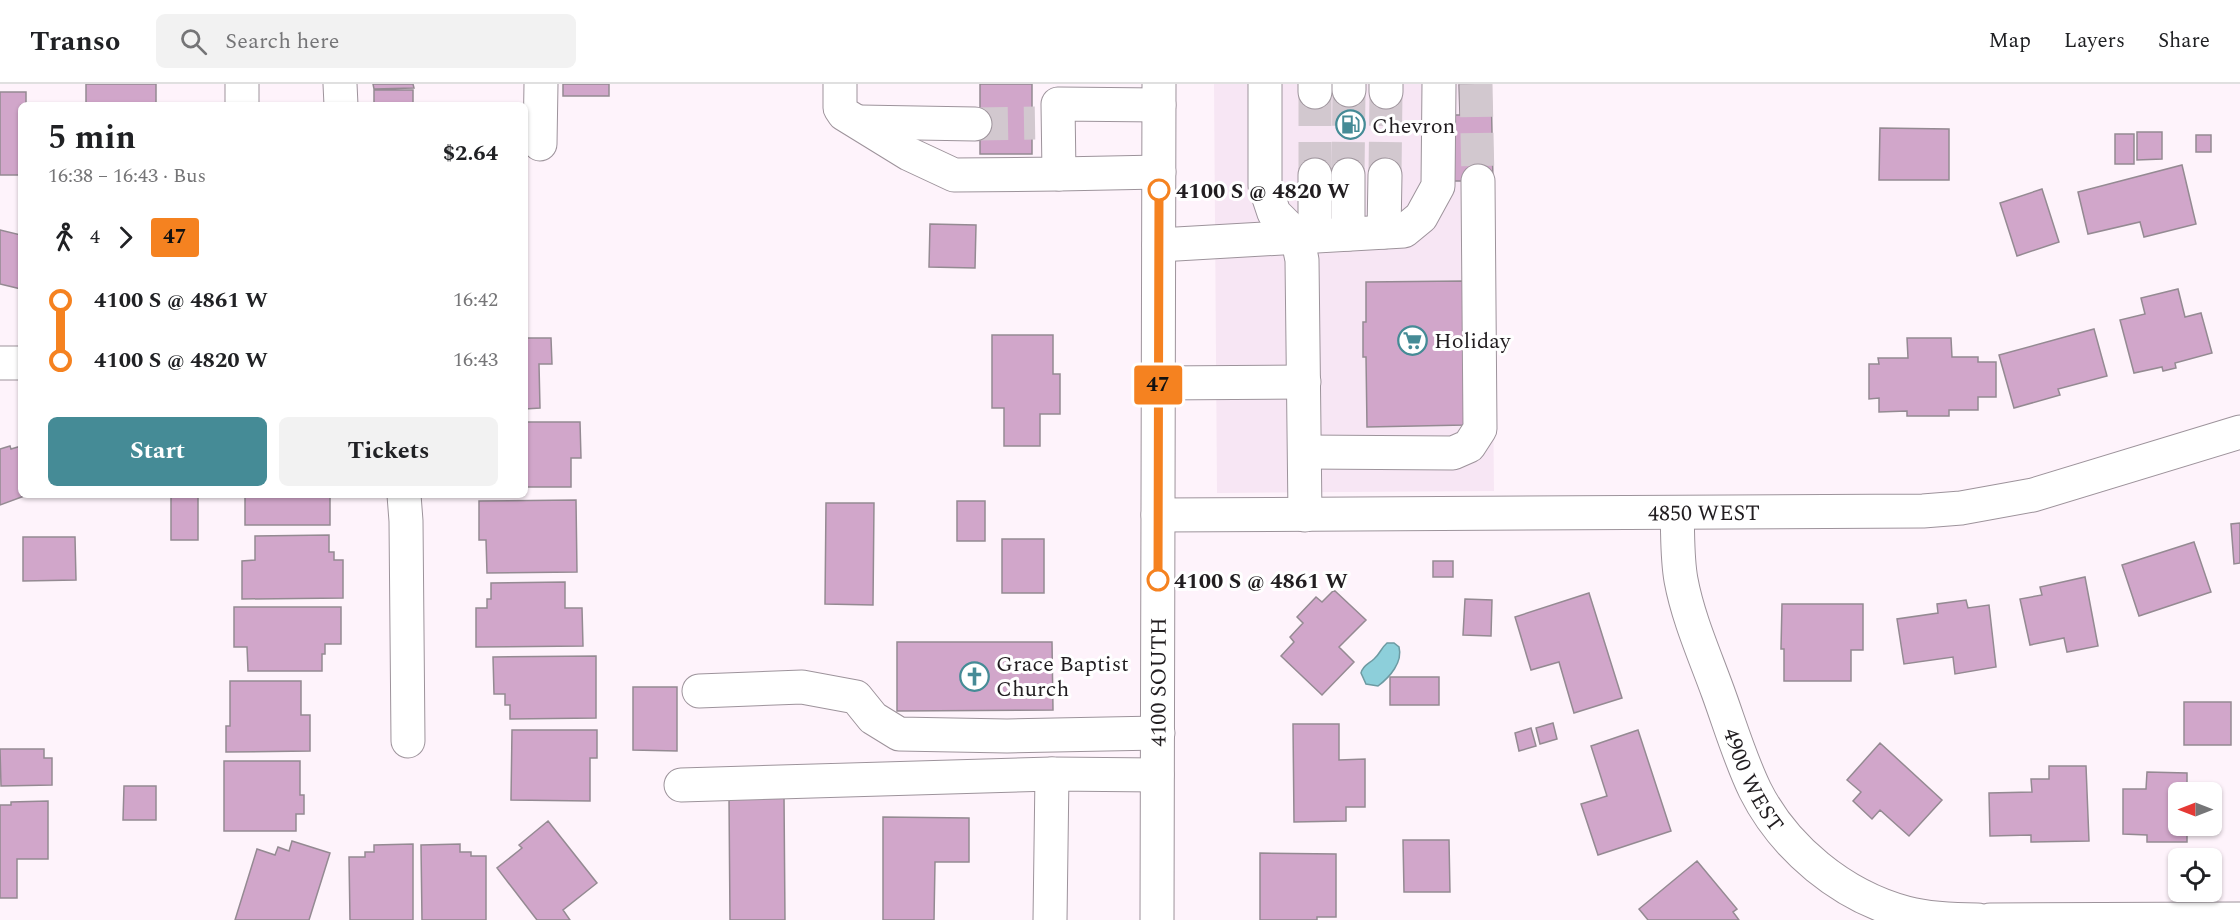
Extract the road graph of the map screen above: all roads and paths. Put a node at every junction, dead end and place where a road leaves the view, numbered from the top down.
1 (242, 84) edge
2 (340, 84) edge
3 (541, 84) edge
4 (840, 84) edge
5 (1265, 84) edge
6 (1439, 84) edge
7 (1159, 95) edge
8 (242, 102) edge
9 (341, 102) edge
10 (860, 122) junction
11 (975, 124) tunnel mouth
12 (540, 144) dead end
13 (1159, 172) junction
14 (1059, 174) junction
15 (1315, 175) tunnel mouth
16 (1348, 175) tunnel mouth
17 (1385, 175) tunnel mouth
18 (1478, 181) tunnel mouth
19 (1384, 232) junction
20 (1348, 234) junction
21 (1306, 236) junction
22 (1159, 245) junction
23 (0, 363) edge
24 (18, 363) edge
25 (1304, 382) junction
26 (1158, 383) junction
27 (2240, 432) edge
28 (1305, 452) junction
29 (404, 498) edge
30 (1677, 513) junction
31 (1158, 515) junction
32 (1305, 515) junction
33 (699, 691) dead end
34 (1158, 733) junction
35 (408, 741) dead end
36 (1052, 774) junction
37 (1157, 775) junction
38 (681, 785) dead end
39 (1931, 919) edge
40 (2240, 919) edge
41 (1050, 920) edge
42 (1157, 920) edge
43 (1978, 920) edge
44 (1990, 920) edge

1 - 8 street
2 - 9 street
3 - 12 street
4 - 10 street
5 - 21 street
6 - 19 street
7 - 13 street, 4100 SOUTH
7 - 14 street
10 - 11 street
10 - 14 street
13 - 14 street
13 - 22 street, 4100 SOUTH
15 - 21 street
16 - 20 street
17 - 19 street
18 - 28 street
19 - 20 street
20 - 21 street
21 - 22 street
21 - 25 street
22 - 26 street, 4100 SOUTH
23 - 24 street
25 - 26 street
25 - 28 street
26 - 31 street, 4100 SOUTH
27 - 30 street, 4850 WEST
28 - 32 street
29 - 35 street
30 - 32 street, 4850 WEST
30 - 39 street, 4900 WEST
31 - 32 street, 4850 WEST
31 - 34 street, 4100 SOUTH
33 - 34 street
34 - 37 street, 4100 SOUTH
36 - 37 street
36 - 38 street
36 - 41 street
37 - 42 street, 4100 SOUTH
39 - 43 street, 4900 WEST
40 - 44 street

